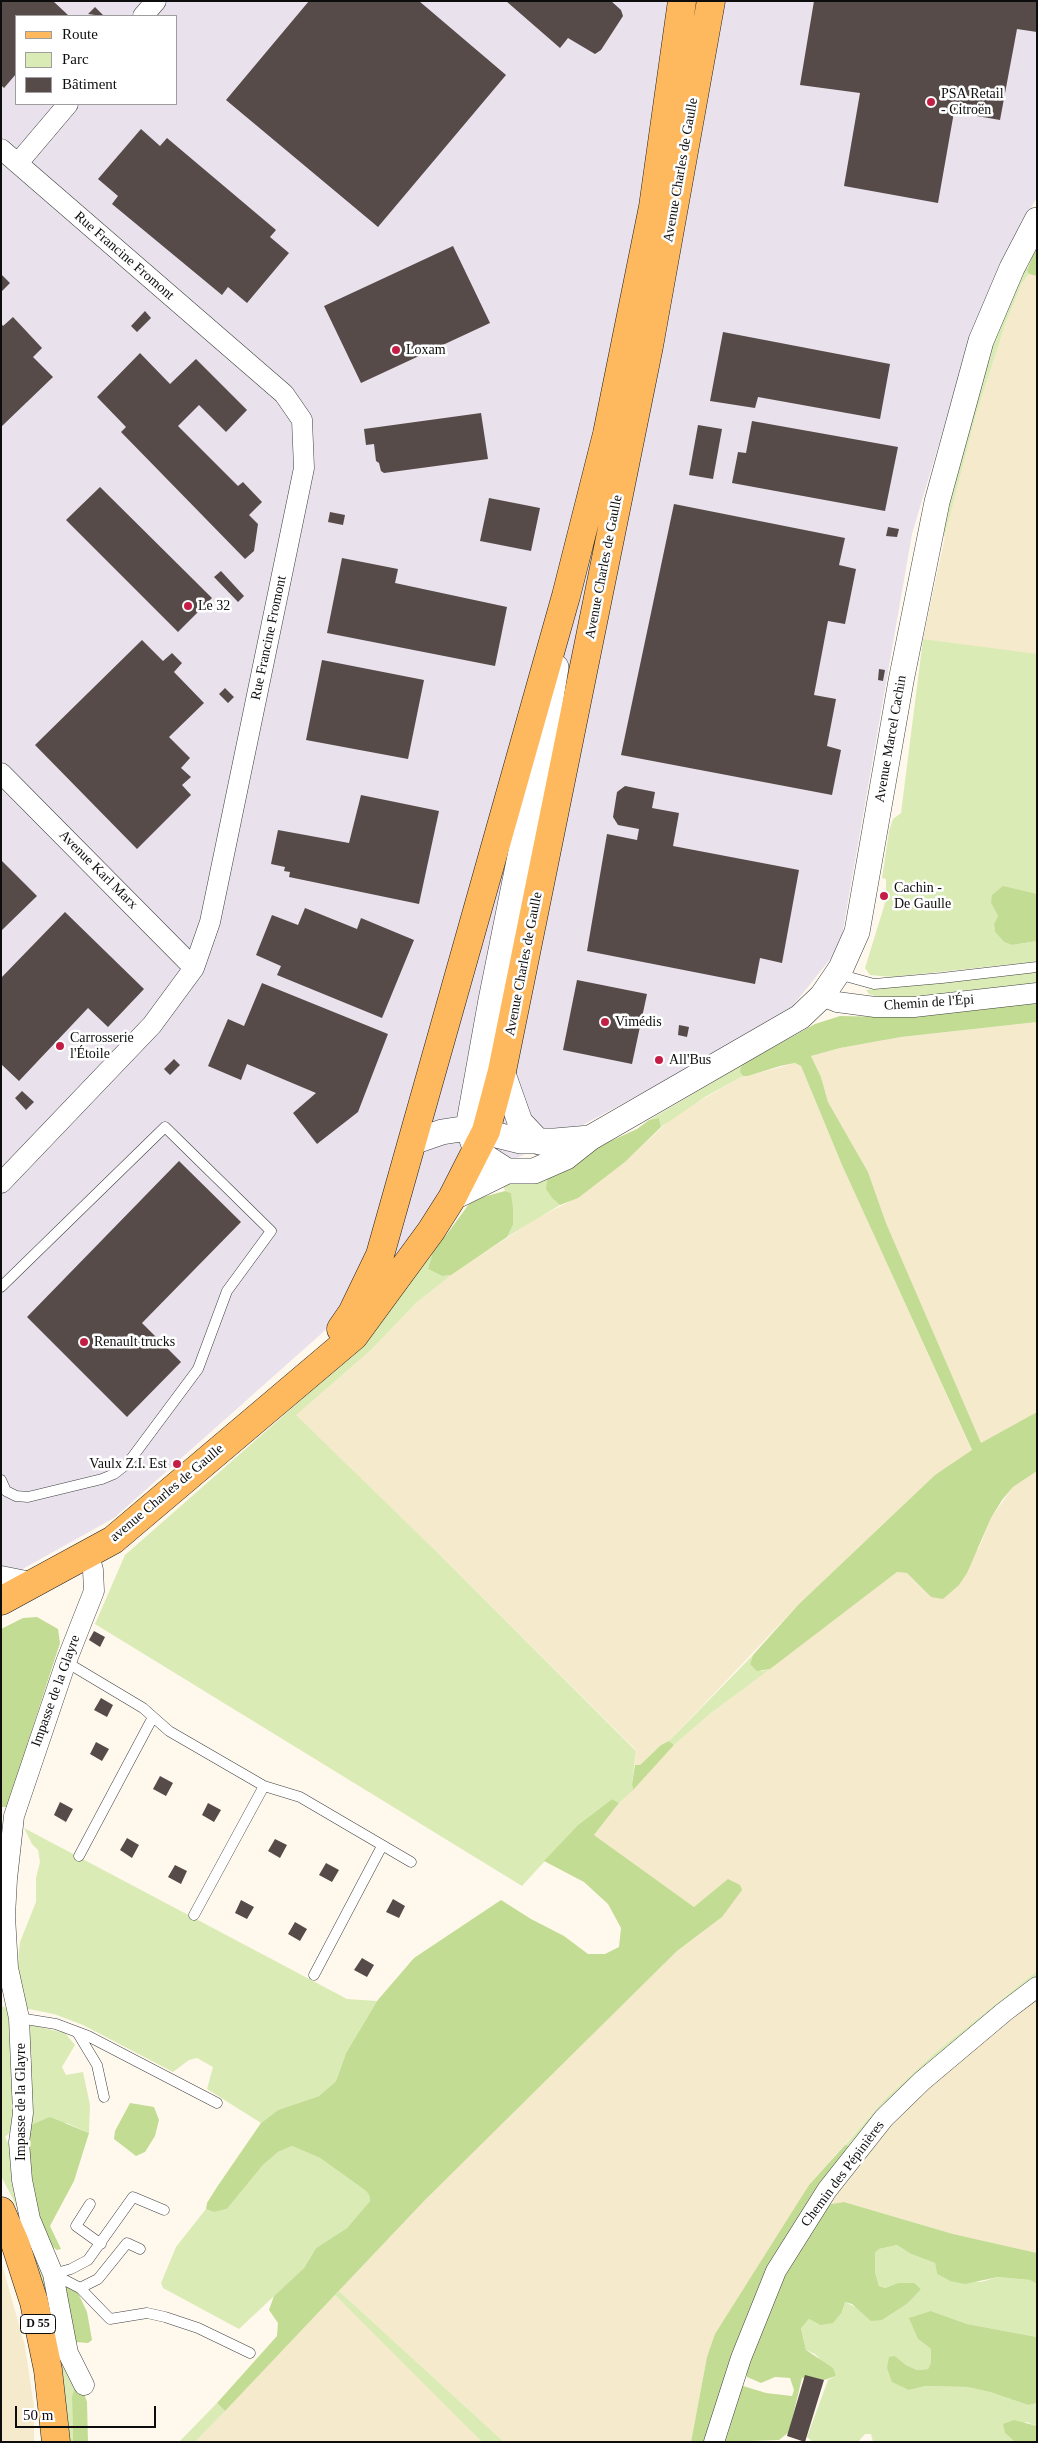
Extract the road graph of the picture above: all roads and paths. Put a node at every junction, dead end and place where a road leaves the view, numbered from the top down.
1 (156, 1) edge
2 (682, 1) edge
3 (711, 1) edge
4 (144, 15) edge
5 (67, 105) edge
6 (1, 149) edge
7 (18, 163) junction
8 (1037, 220) edge
9 (566, 596) junction
10 (1, 773) edge
11 (1037, 967) edge
12 (194, 968) junction
13 (837, 973) junction
14 (1037, 993) edge
15 (822, 996) junction
16 (502, 1071) junction
17 (477, 1137) junction
18 (590, 1138) junction
19 (414, 1142) junction
20 (539, 1142) junction
21 (507, 1171) junction
22 (1, 1183) edge
23 (452, 1198) junction
24 (1, 1287) edge
25 (319, 1364) junction
26 (1, 1480) edge
27 (88, 1555) junction
28 (1, 1576) edge
29 (36, 1583) junction
30 (1, 1601) edge
31 (66, 1662) junction
32 (153, 1717) junction
33 (264, 1786) junction
34 (382, 1846) junction
35 (79, 1856) dead end
36 (411, 1862) dead end
37 (194, 1915) dead end
38 (314, 1975) dead end
39 (1037, 1987) edge
40 (19, 2018) junction
41 (76, 2032) junction
42 (104, 2097) dead end
43 (217, 2103) dead end
44 (90, 2204) dead end
45 (164, 2210) dead end
46 (1, 2211) edge
47 (101, 2244) junction
48 (140, 2249) dead end
49 (53, 2274) junction
50 (80, 2288) junction
51 (250, 2353) dead end
52 (84, 2385) dead end
53 (56, 2442) edge
54 (714, 2442) edge

1 - 4 street
2 - 9 main road, Avenue Charles de Gaulle
3 - 16 main road, Avenue Charles de Gaulle
5 - 7 street
6 - 7 street, Rue Francine Fromont
7 - 12 street, Rue Francine Fromont
8 - 13 street, Avenue Marcel Cachin
9 - 17 street, Avenue Charles de Gaulle
9 - 19 main road, Avenue Charles de Gaulle
10 - 12 street, Avenue Karl Marx
11 - 13 lane
12 - 22 street, Rue Francine Fromont
13 - 15 street, Avenue Marcel Cachin
14 - 15 street, Chemin de l'Épi
15 - 18 street, Avenue Marcel Cachin
16 - 17 main road, Avenue Charles de Gaulle
16 - 20 street
17 - 19 street, Avenue Marcel Cachin
17 - 20 street, Avenue Marcel Cachin
17 - 21 street
17 - 23 main road, avenue Charles de Gaulle
18 - 20 street, Avenue Marcel Cachin
18 - 21 street, Avenue Marcel Cachin
19 - 25 main road, avenue Charles de Gaulle
21 - 23 street, Avenue Marcel Cachin
23 - 25 main road, avenue Charles de Gaulle
24 - 26 lane
25 - 27 main road, avenue Charles de Gaulle
27 - 29 main road, avenue Charles de Gaulle
27 - 31 street, Impasse de la Glayre
28 - 29 street
29 - 30 main road, avenue Charles de Gaulle
31 - 32 lane
31 - 40 street, Impasse de la Glayre
32 - 33 lane
32 - 35 lane
33 - 34 lane
33 - 37 lane
34 - 36 lane
34 - 38 lane
39 - 54 street, Chemin des Pépinières
40 - 41 lane
40 - 49 street, Impasse de la Glayre
41 - 42 lane
41 - 43 lane
44 - 47 lane
45 - 47 lane
46 - 53 main road, D 55
47 - 49 lane
48 - 50 lane
49 - 50 lane
49 - 52 street, Impasse de la Glayre
50 - 51 lane

